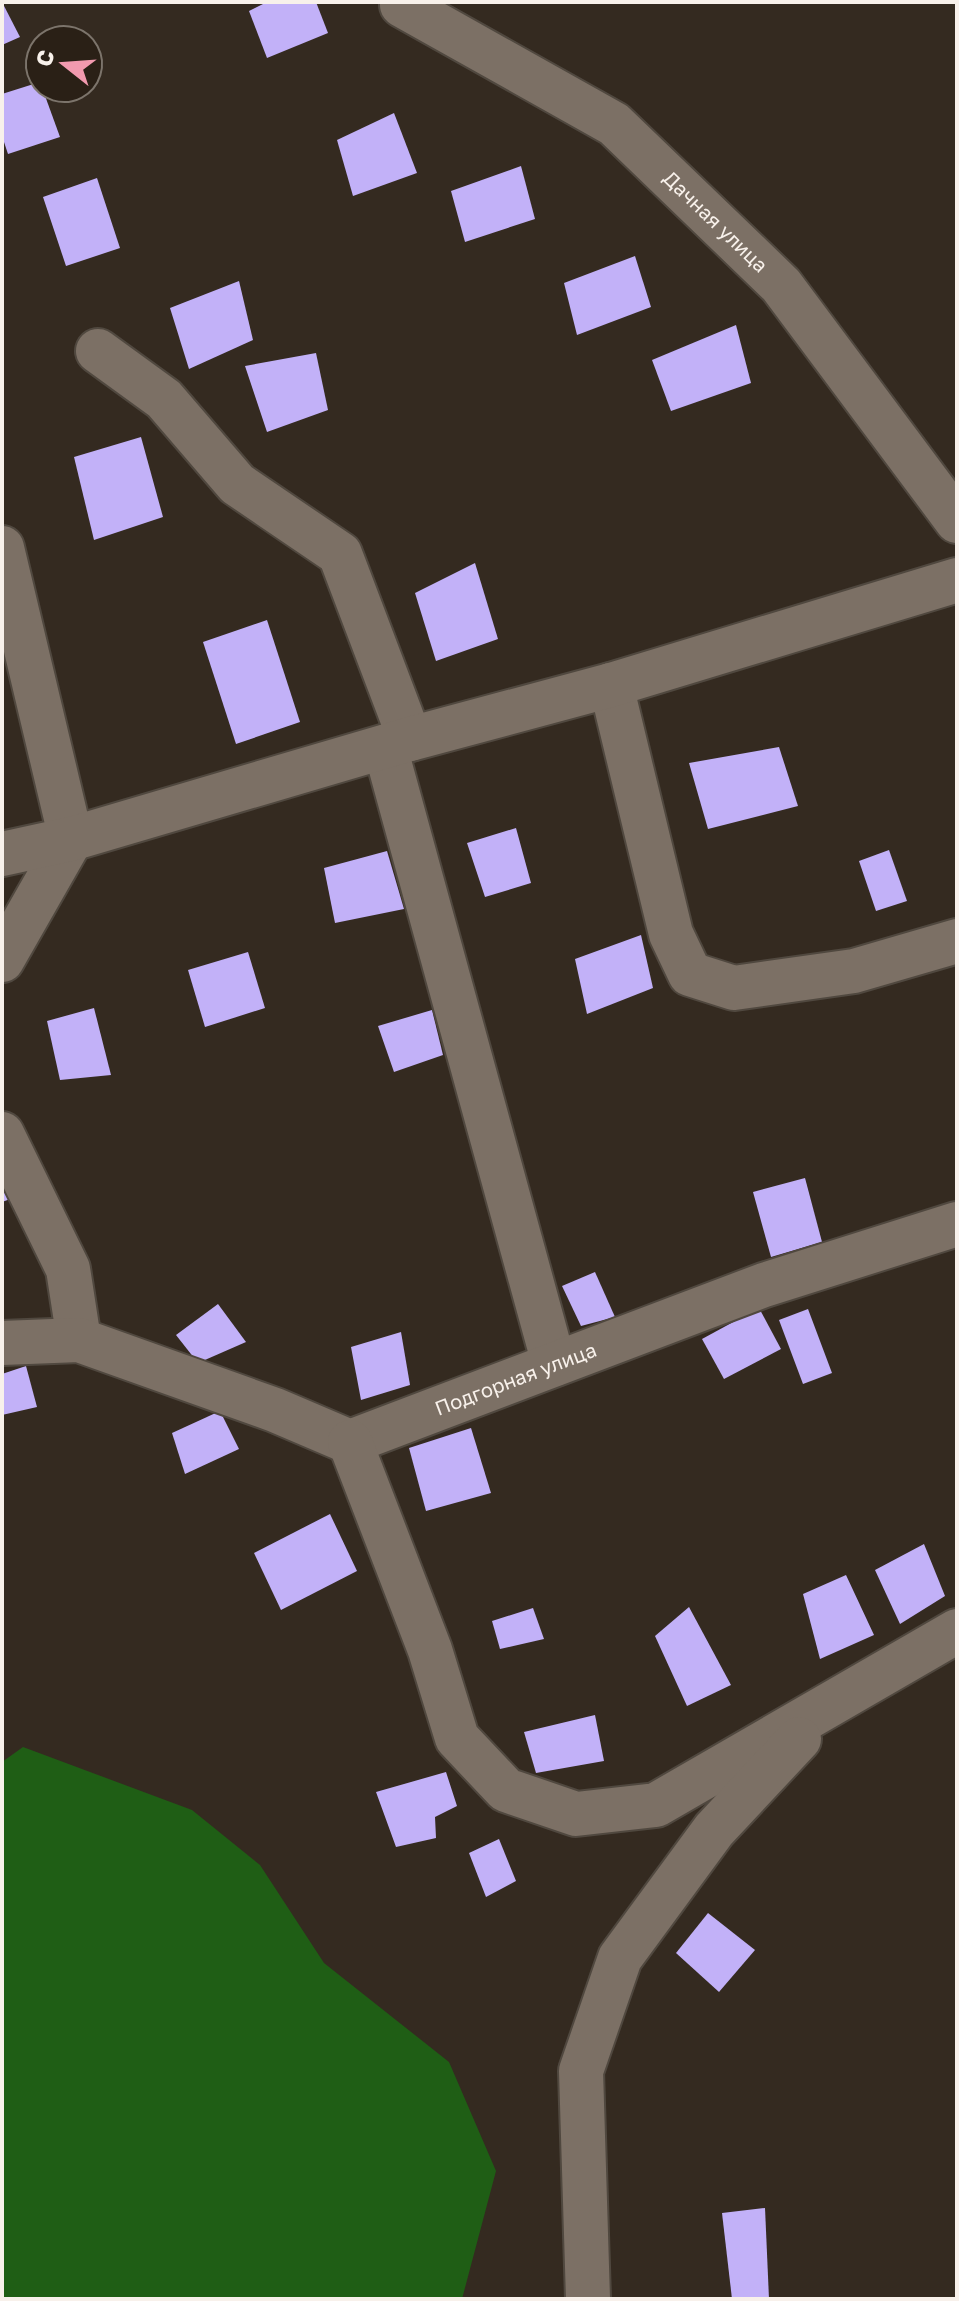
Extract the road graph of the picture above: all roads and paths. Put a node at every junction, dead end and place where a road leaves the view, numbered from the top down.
1 (402, 5) dead end
2 (98, 351) dead end
3 (957, 521) edge
4 (2, 548) edge
5 (957, 580) edge
6 (611, 685) junction
7 (397, 743) junction
8 (71, 839) junction
9 (2, 854) edge
10 (957, 941) edge
11 (2, 960) edge
12 (2, 1134) edge
13 (957, 1224) edge
14 (79, 1340) junction
15 (2, 1343) edge
16 (554, 1364) junction
17 (350, 1442) junction
18 (957, 1631) edge
19 (828, 1708) junction
20 (588, 2299) edge

1 - 3 street, Дачная улица
2 - 7 street
4 - 8 street
5 - 6 street
6 - 7 street
6 - 10 street
7 - 8 street
7 - 16 street
8 - 9 street
8 - 11 street
12 - 14 street
13 - 16 street, Подгорная улица
14 - 15 street
14 - 17 street
16 - 17 street, Подгорная улица
17 - 19 street
18 - 19 street
19 - 20 street

